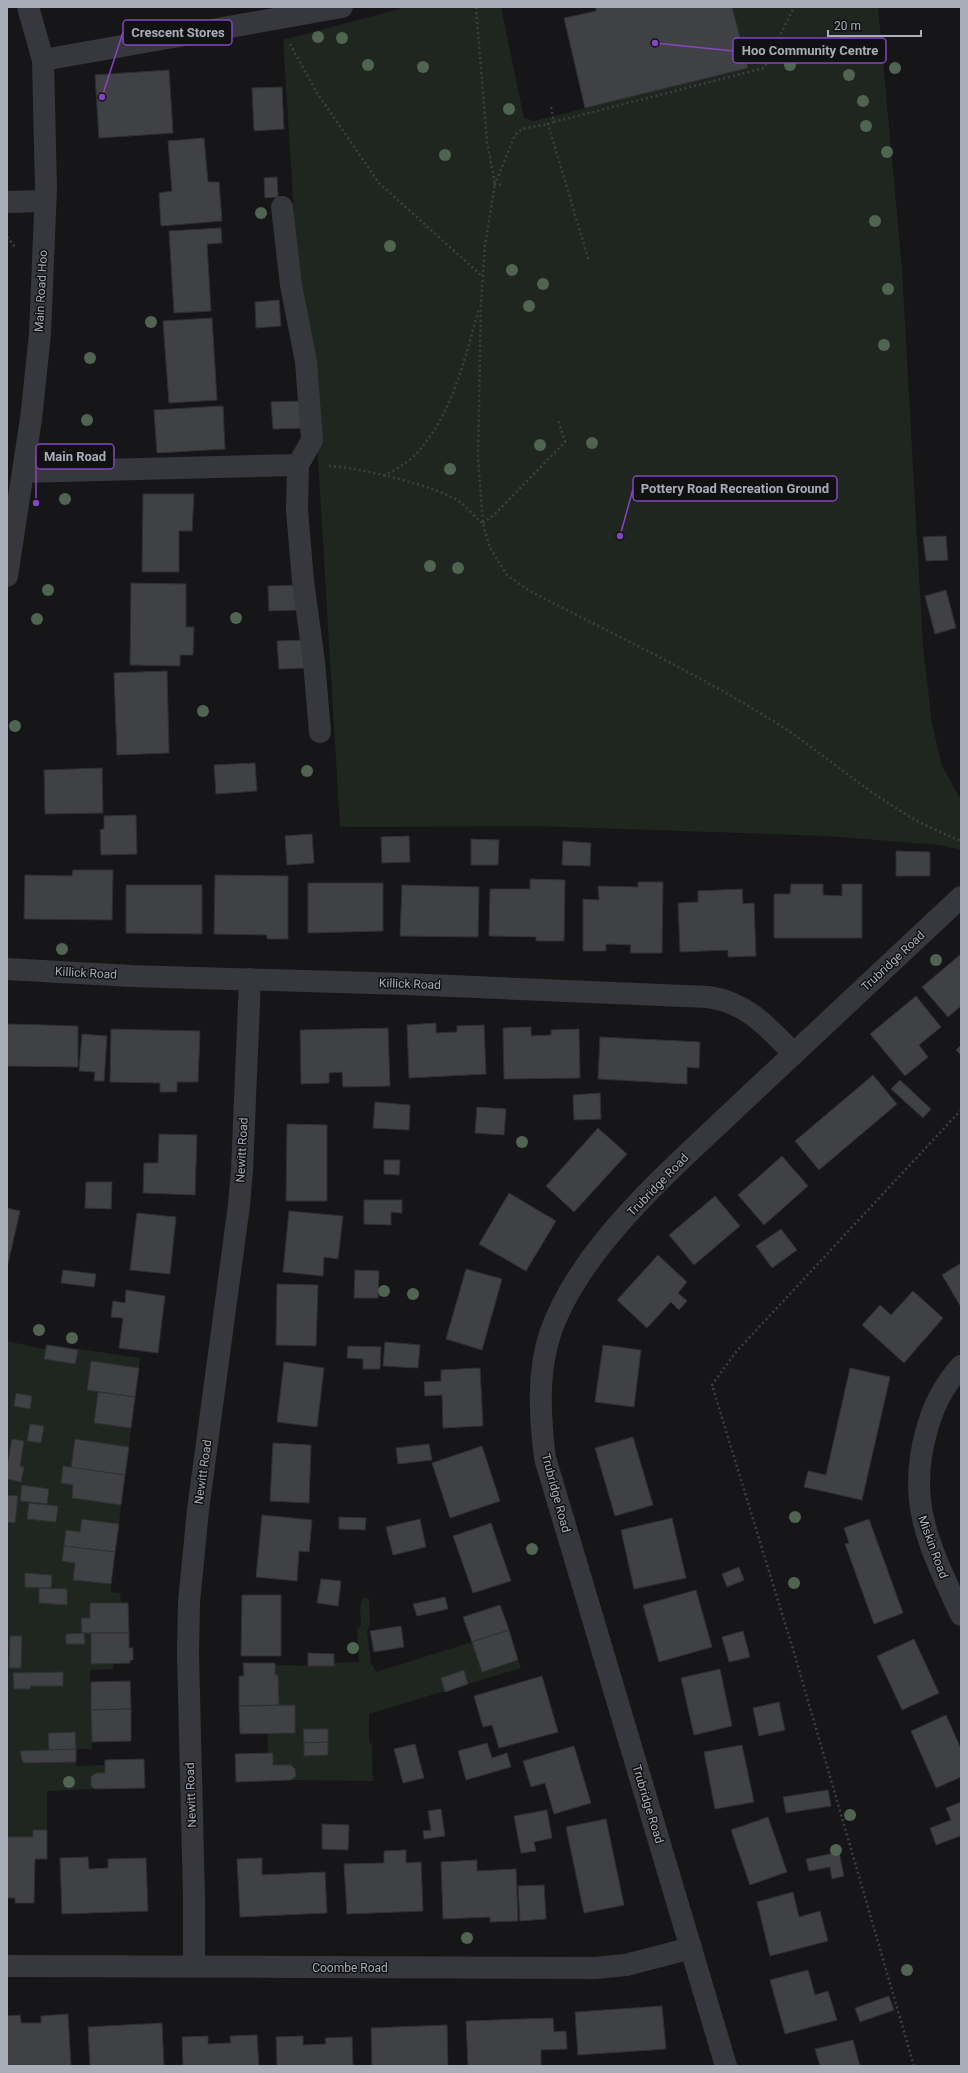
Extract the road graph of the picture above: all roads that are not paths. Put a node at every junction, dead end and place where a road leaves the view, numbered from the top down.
1 (28, 7) edge
2 (342, 7) edge
3 (230, 16) edge
4 (43, 60) junction
5 (45, 201) junction
6 (7, 202) edge
7 (282, 208) dead end
8 (298, 465) junction
9 (24, 472) junction
10 (8, 567) edge
11 (320, 732) dead end
12 (961, 898) edge
13 (7, 969) edge
14 (250, 979) junction
15 (793, 1054) junction
16 (961, 1366) edge
17 (961, 1615) edge
18 (691, 1948) junction
19 (7, 1966) edge
20 (194, 1966) junction
21 (726, 2066) edge

1 - 4 street, Main Road Hoo
2 - 3 street
3 - 4 street
4 - 5 street, Main Road Hoo
5 - 6 street
5 - 9 street, Main Road Hoo
7 - 8 street
8 - 9 street
8 - 11 street
9 - 10 street, Main Road Hoo
12 - 15 street, Trubridge Road
13 - 14 street, Killick Road
14 - 15 street, Killick Road
14 - 20 street, Newitt Road
15 - 18 street, Trubridge Road
16 - 17 street, Miskin Road
18 - 20 street, Coombe Road
18 - 21 street, Trubridge Road
19 - 20 street, Coombe Road

